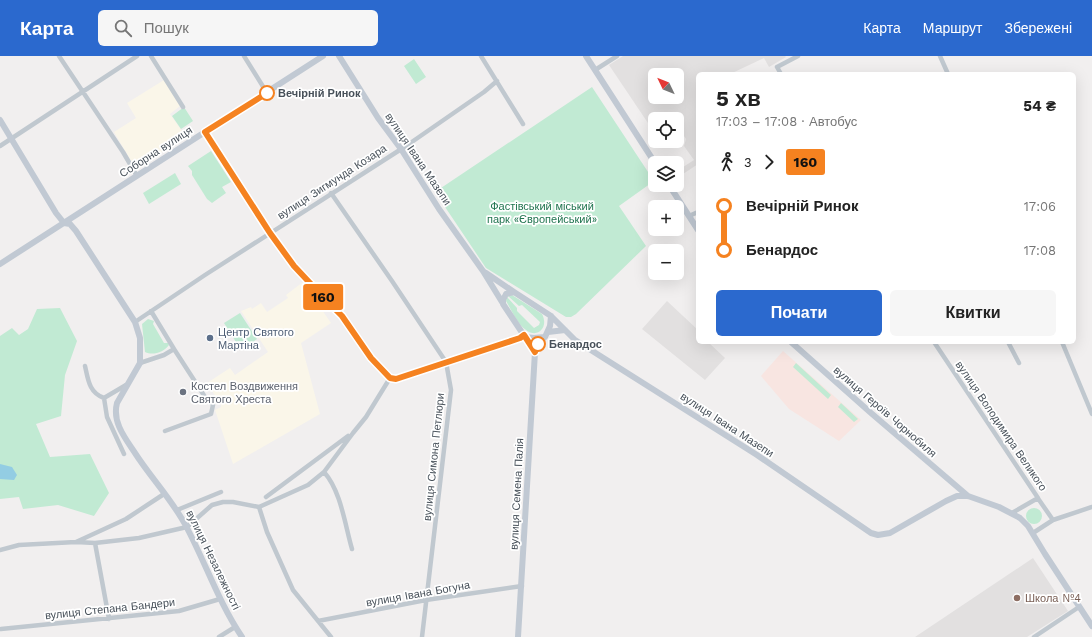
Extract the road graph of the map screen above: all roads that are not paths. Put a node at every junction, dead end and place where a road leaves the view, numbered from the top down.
1 (59, 56) edge
2 (137, 56) edge
3 (151, 56) edge
4 (244, 56) edge
5 (323, 56) edge
6 (339, 56) edge
7 (481, 56) edge
8 (586, 56) edge
9 (618, 56) edge
10 (798, 56) edge
11 (940, 56) edge
12 (595, 70) junction
13 (780, 72) edge
14 (947, 72) edge
15 (497, 81) junction
16 (82, 92) junction
17 (267, 93) junction
18 (183, 107) dead end
19 (0, 120) edge
20 (523, 124) dead end
21 (205, 132) junction
22 (11, 140) junction
23 (0, 146) edge
24 (401, 149) junction
25 (650, 156) edge
26 (137, 176) junction
27 (674, 192) edge
28 (331, 194) junction
29 (696, 213) edge
30 (689, 216) junction
31 (64, 223) junction
32 (696, 227) edge
33 (270, 233) junction
34 (0, 264) edge
35 (484, 271) junction
36 (514, 292) junction
37 (502, 302) junction
38 (151, 311) junction
39 (551, 316) junction
40 (135, 322) junction
41 (566, 330) junction
42 (546, 334) junction
43 (525, 336) junction
44 (793, 344) edge
45 (935, 344) edge
46 (1009, 344) edge
47 (1063, 344) edge
48 (174, 349) junction
49 (535, 352) junction
50 (446, 362) junction
51 (140, 363) junction
52 (1019, 363) dead end
53 (85, 366) dead end
54 (390, 378) junction
55 (128, 384) junction
56 (104, 398) junction
57 (1092, 414) edge
58 (165, 431) dead end
59 (353, 433) junction
60 (124, 454) dead end
61 (324, 472) junction
62 (221, 492) dead end
63 (164, 494) junction
64 (968, 496) junction
65 (266, 497) dead end
66 (1038, 498) junction
67 (259, 507) junction
68 (1092, 507) edge
69 (177, 510) junction
70 (1012, 513) junction
71 (1053, 520) junction
72 (187, 527) junction
73 (1033, 533) junction
74 (76, 542) junction
75 (95, 543) junction
76 (352, 549) dead end
77 (0, 550) edge
78 (522, 586) junction
79 (220, 599) junction
80 (426, 600) junction
81 (1079, 607) junction
82 (109, 619) junction
83 (318, 621) junction
84 (1092, 626) edge
85 (235, 627) junction
86 (1, 629) dead end
87 (219, 637) edge
88 (226, 637) edge
89 (242, 637) edge
90 (331, 637) edge
91 (422, 637) edge
92 (518, 637) edge
93 (1034, 637) edge

1 - 16 street
2 - 16 street
3 - 18 street
4 - 17 street
5 - 17 street, Соборна вулиця
6 - 24 street, вулиця Івана Мазепи
7 - 15 street
8 - 12 street
9 - 12 street
10 - 13 street
11 - 14 street
12 - 25 street
15 - 20 street
15 - 24 street, вулиця Зигмунда Козара
16 - 22 street
16 - 26 street
17 - 21 street, Соборна вулиця
19 - 22 street
21 - 26 street, Соборна вулиця
21 - 33 street
22 - 23 street
22 - 31 street
24 - 28 street, вулиця Зигмунда Козара
24 - 35 street, вулиця Івана Мазепи
26 - 31 street, Соборна вулиця
27 - 30 street
28 - 33 street, вулиця Зигмунда Козара
28 - 50 street, вулиця Симона Петлюри
29 - 30 street
30 - 32 street
31 - 34 street, Соборна вулиця
31 - 40 street
33 - 38 street, вулиця Зигмунда Козара
33 - 54 street
35 - 36 street, вулиця Івана Мазепи
35 - 37 street, вулиця Івана Мазепи
36 - 37 street
36 - 39 street, вулиця Івана Мазепи
37 - 43 street, вулиця Івана Мазепи
38 - 40 street, вулиця Зигмунда Козара
38 - 48 street
39 - 41 street, вулиця Івана Мазепи
39 - 42 street
40 - 51 street
41 - 42 street
41 - 64 street, вулиця Івана Мазепи
42 - 43 street
42 - 49 street
43 - 49 street
43 - 50 street
44 - 64 street, вулиця Героїв Чорнобиля
45 - 66 street, вулиця Володимира Великого
46 - 52 street
47 - 57 street
48 - 51 street
48 - 58 street
49 - 78 street, вулиця Семена Палія
50 - 54 street
50 - 80 street, вулиця Симона Петлюри
51 - 55 street, вулиця Незалежності
53 - 56 street
54 - 59 street
55 - 56 street
55 - 63 street, вулиця Незалежності
56 - 60 street
59 - 61 street
59 - 65 street
61 - 67 street
61 - 76 street
62 - 69 street
63 - 69 street, вулиця Незалежності
63 - 74 street
64 - 70 street
66 - 70 street
66 - 71 street, вулиця Володимира Великого
67 - 72 street
67 - 83 street
68 - 71 street
69 - 72 street, вулиця Незалежності
70 - 73 street
71 - 73 street
72 - 75 street
72 - 79 street, вулиця Незалежності
73 - 81 street
74 - 75 street
74 - 77 street
75 - 82 street
78 - 80 street, вулиця Івана Богуна
78 - 92 street, вулиця Семена Палія
79 - 82 street, вулиця Степана Бандери
79 - 85 street, вулиця Незалежності
80 - 83 street, вулиця Івана Богуна
80 - 91 street, вулиця Симона Петлюри
81 - 84 street
81 - 93 street
82 - 86 street, вулиця Степана Бандери
83 - 90 street
85 - 87 street
85 - 88 street
85 - 89 street, вулиця Незалежності

